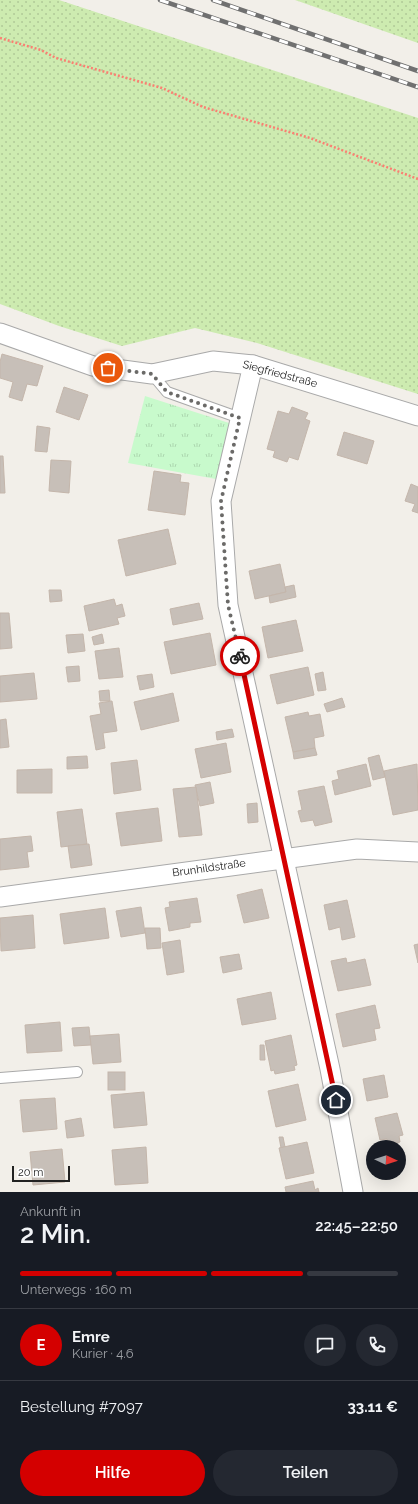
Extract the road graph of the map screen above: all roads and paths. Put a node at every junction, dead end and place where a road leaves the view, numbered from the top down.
1 (0, 38) edge
2 (418, 179) edge
3 (0, 333) edge
4 (253, 365) junction
5 (152, 374) junction
6 (418, 416) edge
7 (240, 418) junction
8 (418, 852) edge
9 (284, 858) junction
10 (0, 897) edge
11 (76, 1072) dead end
12 (0, 1078) edge
13 (354, 1192) edge

1 - 2 path
3 - 5 street, Siegfriedstraße
4 - 5 street, Siegfriedstraße
4 - 6 street, Siegfriedstraße
4 - 7 street
5 - 7 lane
7 - 9 street
8 - 9 street, Brunhildstraße
9 - 10 street, Brunhildstraße
9 - 13 street
11 - 12 lane

